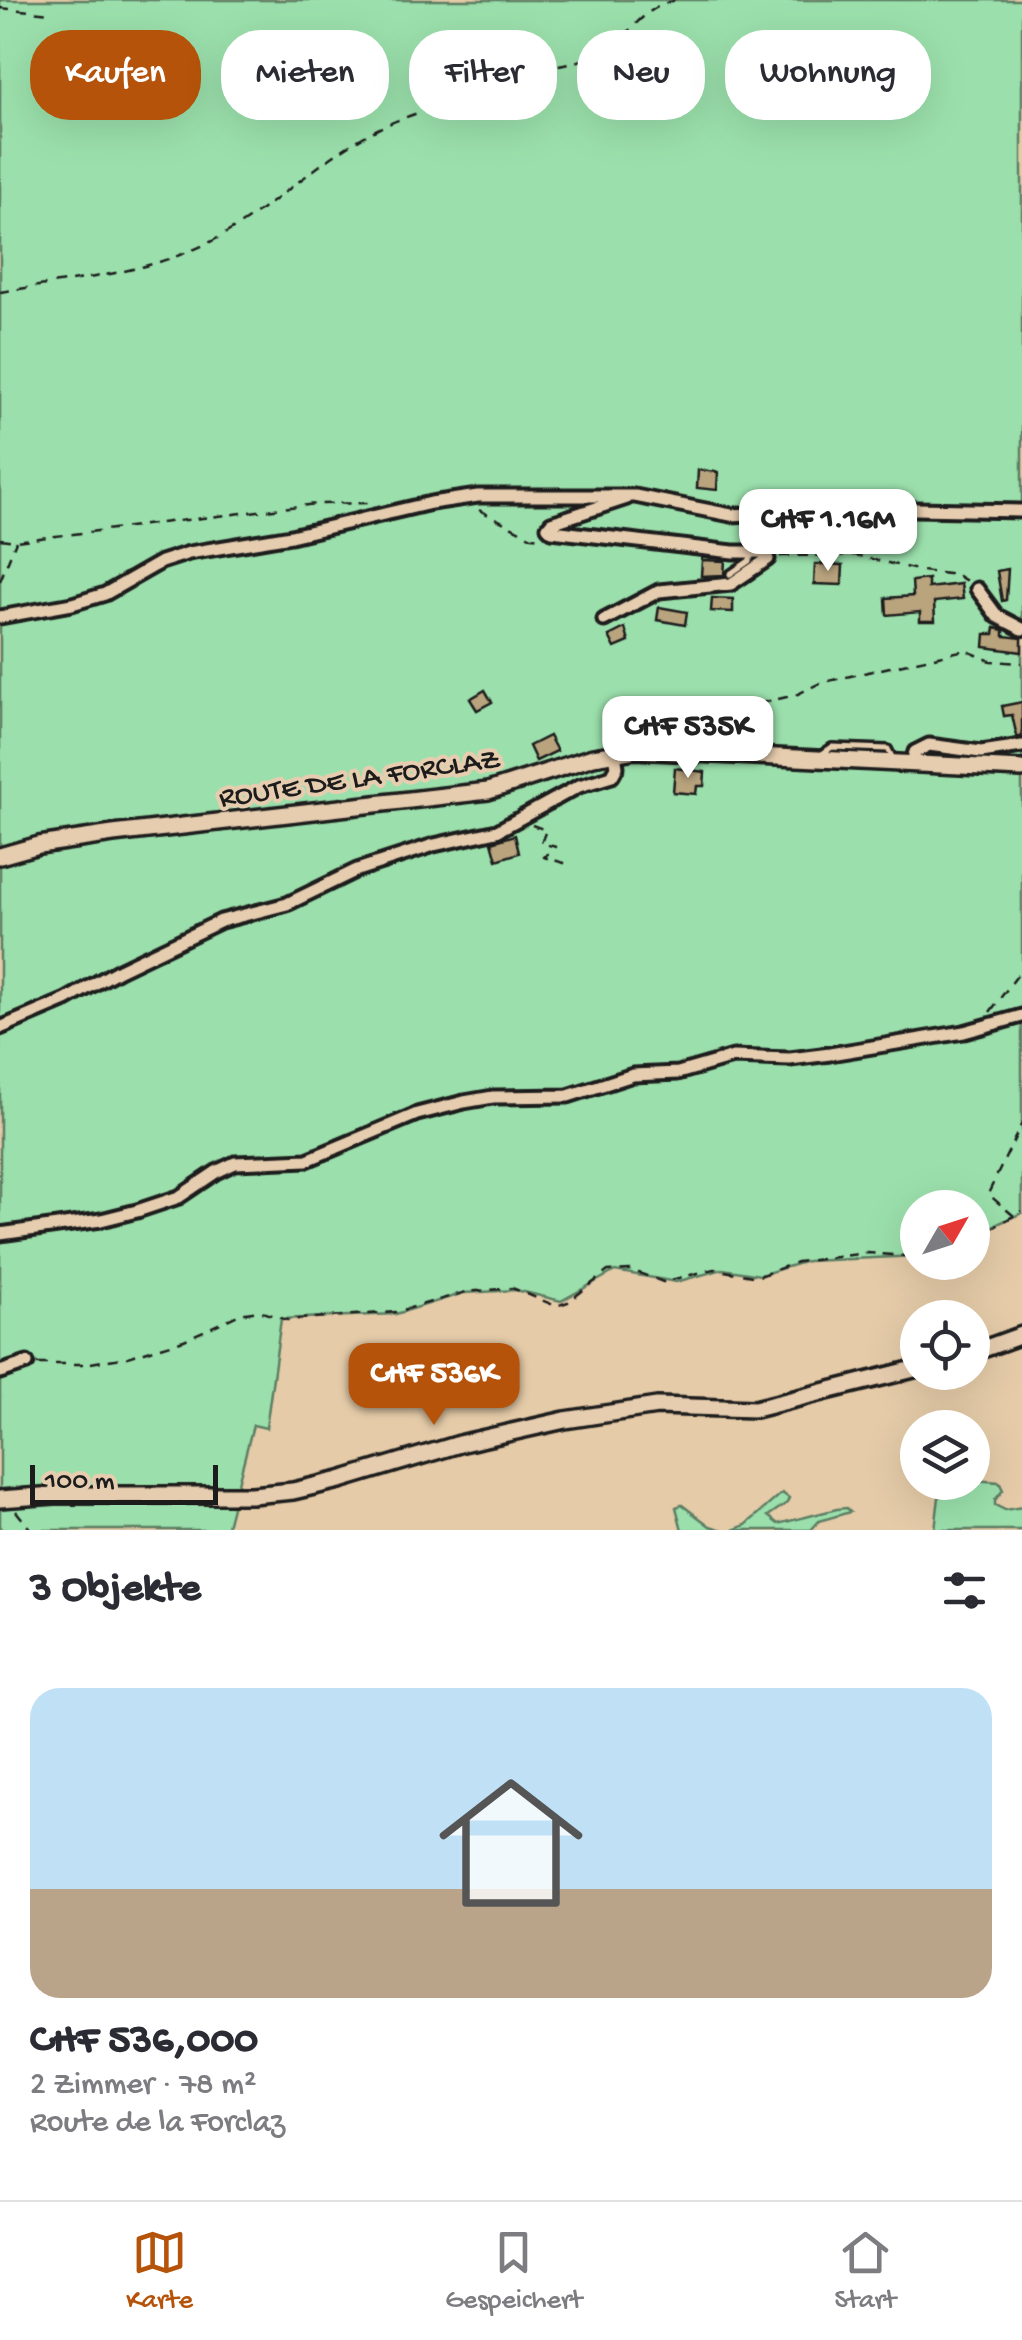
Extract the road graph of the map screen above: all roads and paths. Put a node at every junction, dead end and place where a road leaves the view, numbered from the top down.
1 (679, 0) edge
2 (0, 8) edge
3 (51, 13) dead end
4 (0, 292) edge
5 (636, 496) junction
6 (373, 504) dead end
7 (888, 508) junction
8 (1022, 511) edge
9 (0, 539) edge
10 (16, 541) junction
11 (753, 553) junction
12 (854, 554) junction
13 (768, 557) junction
14 (730, 574) dead end
15 (0, 581) edge
16 (977, 589) joint
17 (0, 617) edge
18 (604, 620) dead end
19 (1022, 628) edge
20 (1022, 662) edge
21 (1022, 746) edge
22 (642, 750) junction
23 (614, 753) junction
24 (912, 763) junction
25 (1022, 769) edge
26 (512, 823) junction
27 (0, 856) edge
28 (567, 864) dead end
29 (1022, 969) edge
30 (1022, 1016) edge
31 (981, 1027) junction
32 (0, 1028) edge
33 (1022, 1123) edge
34 (1022, 1212) edge
35 (1014, 1216) junction
36 (990, 1229) edge
37 (0, 1234) edge
38 (900, 1256) edge
39 (1022, 1336) edge
40 (990, 1346) edge
41 (28, 1363) joint
42 (0, 1372) edge
43 (900, 1373) edge
44 (0, 1499) edge
45 (31, 1530) edge

1 - 4 path
2 - 3 path
5 - 7 street
5 - 11 street
5 - 17 street
6 - 10 path
7 - 8 street
7 - 12 path
9 - 10 path
10 - 15 path
11 - 13 street
11 - 14 lane
12 - 13 path
12 - 16 path
13 - 18 street
16 - 19 street
20 - 22 path
21 - 24 street
22 - 23 main road, ROUTE DE LA FORCLAZ
22 - 24 main road, ROUTE DE LA FORCLAZ
23 - 26 street
23 - 27 main road, ROUTE DE LA FORCLAZ
24 - 25 main road, ROUTE DE LA FORCLAZ
26 - 28 path
26 - 32 street
29 - 31 path
30 - 31 street
31 - 37 street
33 - 35 path
34 - 35 path
35 - 36 path
38 - 41 path
39 - 40 main road
41 - 42 street
43 - 44 main road
44 - 45 path

